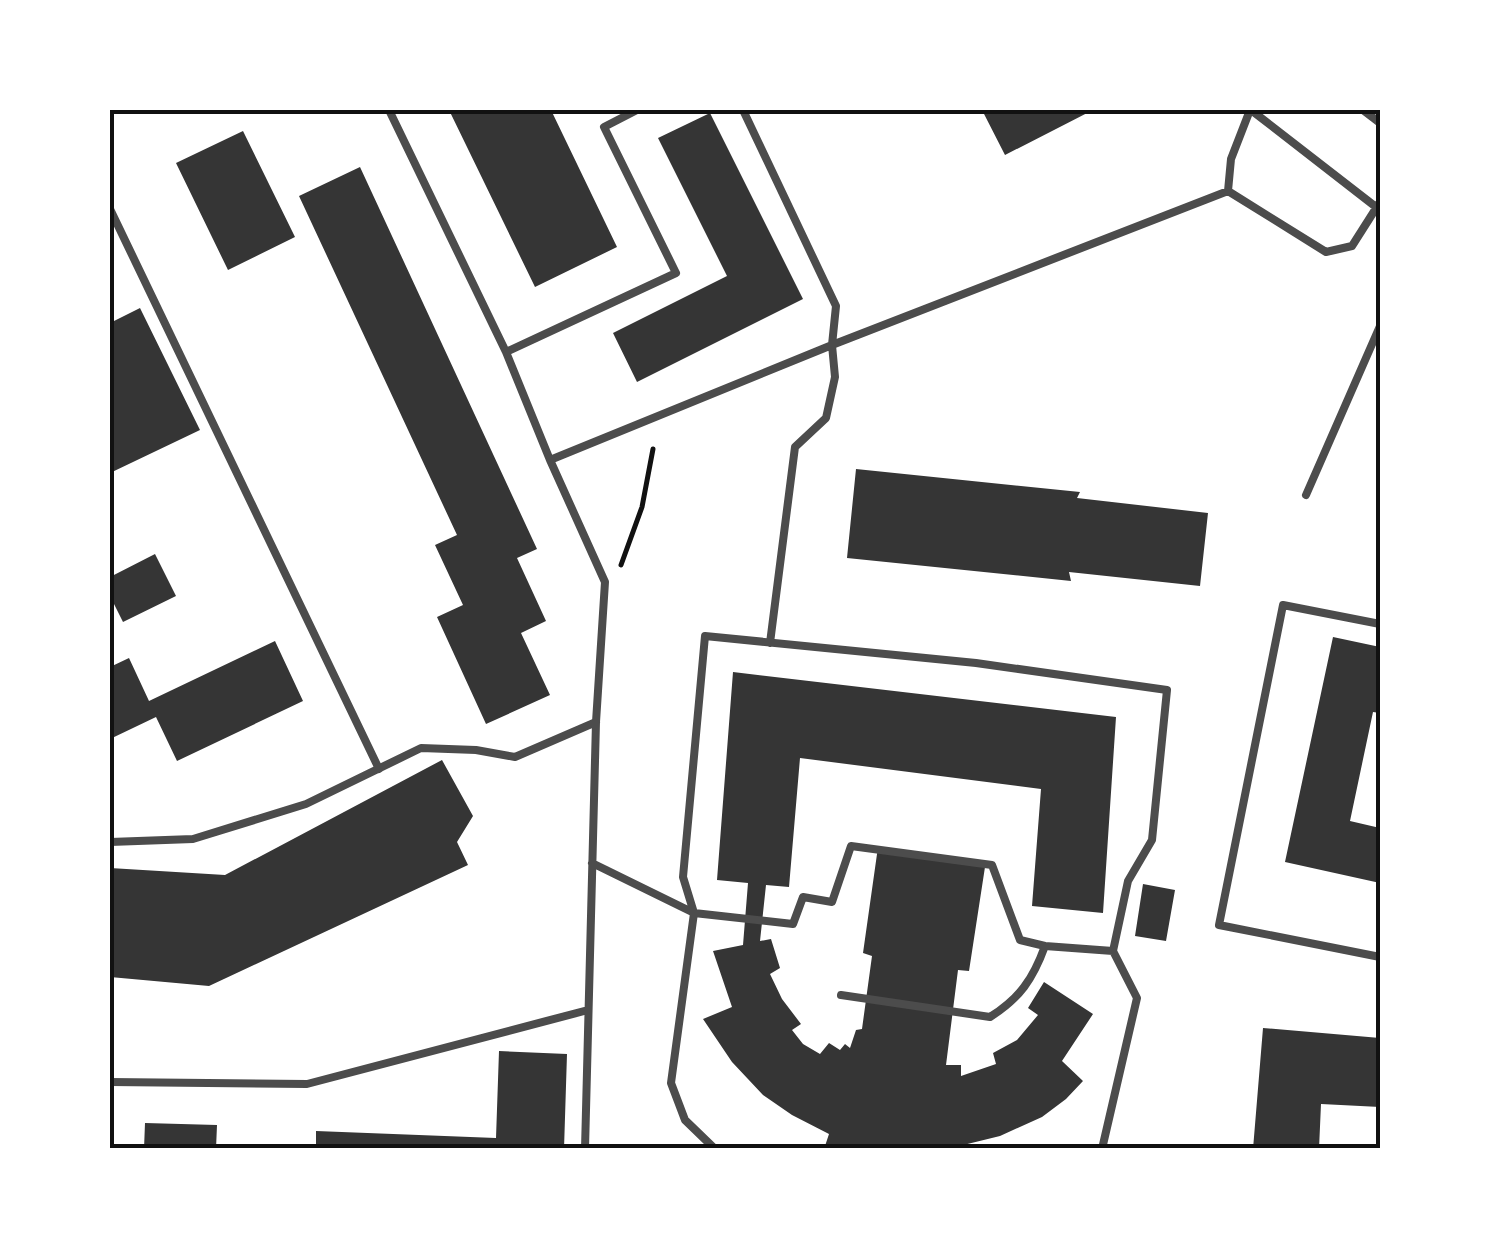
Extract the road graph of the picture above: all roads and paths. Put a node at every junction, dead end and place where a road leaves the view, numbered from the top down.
1 (390, 110) edge
2 (638, 110) edge
3 (743, 110) edge
4 (1251, 110) edge
5 (1363, 110) edge
6 (1380, 124) edge
7 (1228, 191) junction
8 (1378, 205) edge
9 (110, 209) edge
10 (1380, 326) edge
11 (832, 346) junction
12 (506, 352) junction
13 (653, 449) dead end
14 (550, 460) junction
15 (1306, 495) dead end
16 (621, 564) dead end
17 (1380, 624) edge
18 (770, 643) junction
19 (596, 722) junction
20 (379, 769) junction
21 (110, 842) edge
22 (592, 863) junction
23 (694, 913) junction
24 (1045, 946) junction
25 (1113, 951) junction
26 (1380, 957) edge
27 (842, 995) dead end
28 (588, 1010) junction
29 (110, 1082) edge
30 (584, 1149) edge
31 (715, 1149) edge
32 (1102, 1149) edge

1 - 12 lane
2 - 12 lane
3 - 11 lane
4 - 7 lane
4 - 8 lane
5 - 6 lane
7 - 8 lane
7 - 11 lane
9 - 20 lane
10 - 15 lane
11 - 14 lane
11 - 18 lane
12 - 14 lane
13 - 16 path
14 - 19 lane
17 - 26 lane
18 - 23 lane
18 - 25 lane
19 - 20 lane
19 - 22 lane
20 - 21 lane
22 - 23 lane
22 - 28 lane
23 - 24 lane
23 - 31 lane
24 - 25 lane
24 - 27 lane
25 - 32 lane
28 - 29 lane
28 - 30 lane

